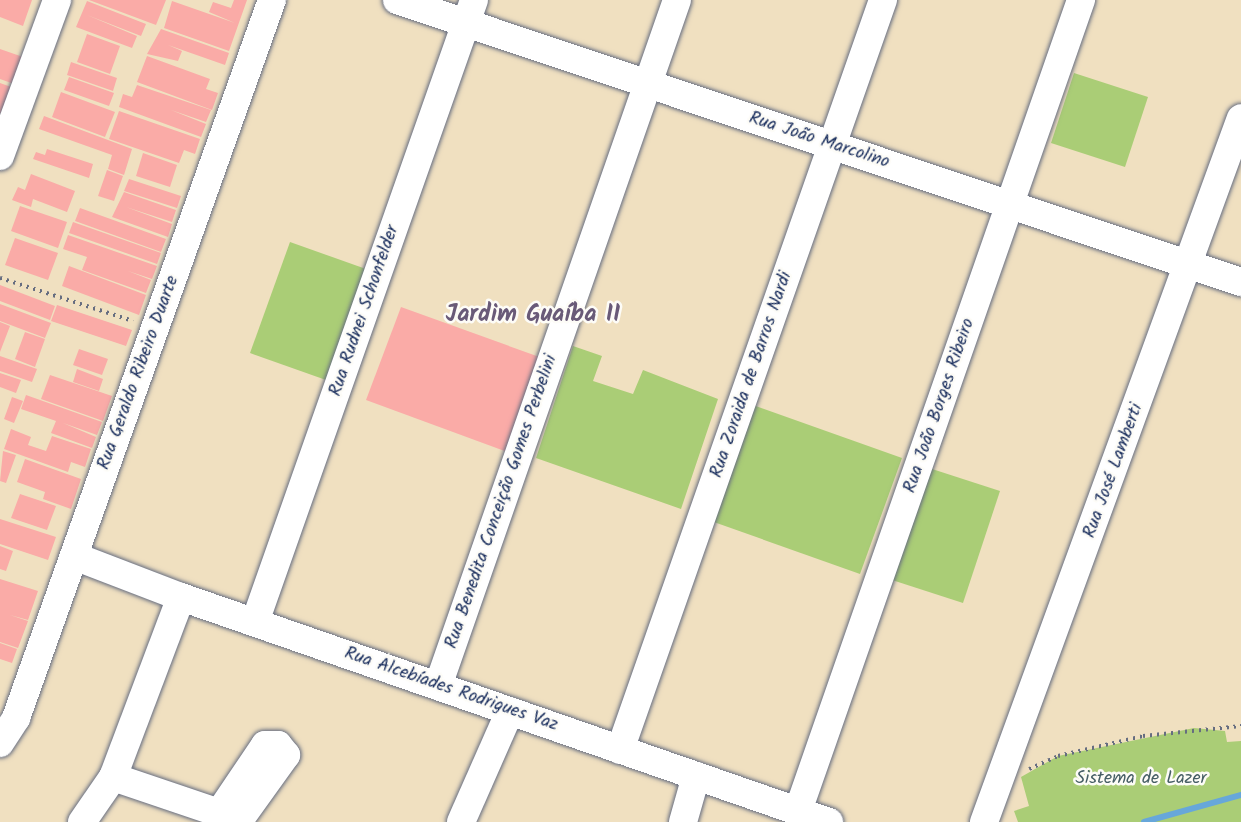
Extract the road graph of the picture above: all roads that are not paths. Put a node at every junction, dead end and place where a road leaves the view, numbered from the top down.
1 (57, 0) edge
2 (272, 0) edge
3 (397, 0) edge
4 (677, 0) edge
5 (883, 0) edge
6 (1081, 0) edge
7 (470, 12) edge
8 (647, 84) junction
9 (1241, 118) edge
10 (832, 145) junction
11 (0, 156) edge
12 (1010, 204) junction
13 (1191, 265) junction
14 (1241, 282) edge
15 (74, 556) junction
16 (181, 597) junction
17 (255, 622) junction
18 (438, 686) junction
19 (510, 711) junction
20 (0, 743) edge
21 (620, 750) junction
22 (696, 776) junction
23 (113, 777) junction
24 (798, 811) junction
25 (232, 818) edge
26 (82, 822) edge
27 (461, 822) edge
28 (683, 822) edge
29 (829, 822) edge
30 (984, 822) edge

1 - 11 street
2 - 15 street, Rua Geraldo Ribeiro Duarte
3 - 7 street, Rua João Marcolino
4 - 8 street, Rua Benedita Conceição Gomes Perbelini
5 - 10 street, Rua Zoraida de Barros Nardi
6 - 12 street, Rua João Borges Ribeiro
7 - 8 street, Rua João Marcolino
7 - 17 street, Rua Rudnei Schonfelder
8 - 10 street, Rua João Marcolino
8 - 18 street, Rua Benedita Conceição Gomes Perbelini
9 - 13 street, Rua José Lamberti
10 - 12 street, Rua João Marcolino
10 - 21 street, Rua Zoraida de Barros Nardi
12 - 13 street, Rua João Marcolino
12 - 24 street, Rua João Borges Ribeiro
13 - 14 street, Rua João Marcolino
13 - 30 street, Rua José Lamberti
15 - 16 street, Rua Alcebíades Rodrigues Vaz
15 - 20 street, Rua Geraldo Ribeiro Duarte
16 - 17 street, Rua Alcebíades Rodrigues Vaz
16 - 23 street
17 - 18 street, Rua Alcebíades Rodrigues Vaz
18 - 19 street, Rua Alcebíades Rodrigues Vaz
19 - 21 street, Rua Alcebíades Rodrigues Vaz
19 - 27 street
21 - 22 street, Rua Alcebíades Rodrigues Vaz
22 - 24 street, Rua Alcebíades Rodrigues Vaz
22 - 28 street
23 - 25 street
23 - 26 street
24 - 29 street, Rua Alcebíades Rodrigues Vaz

